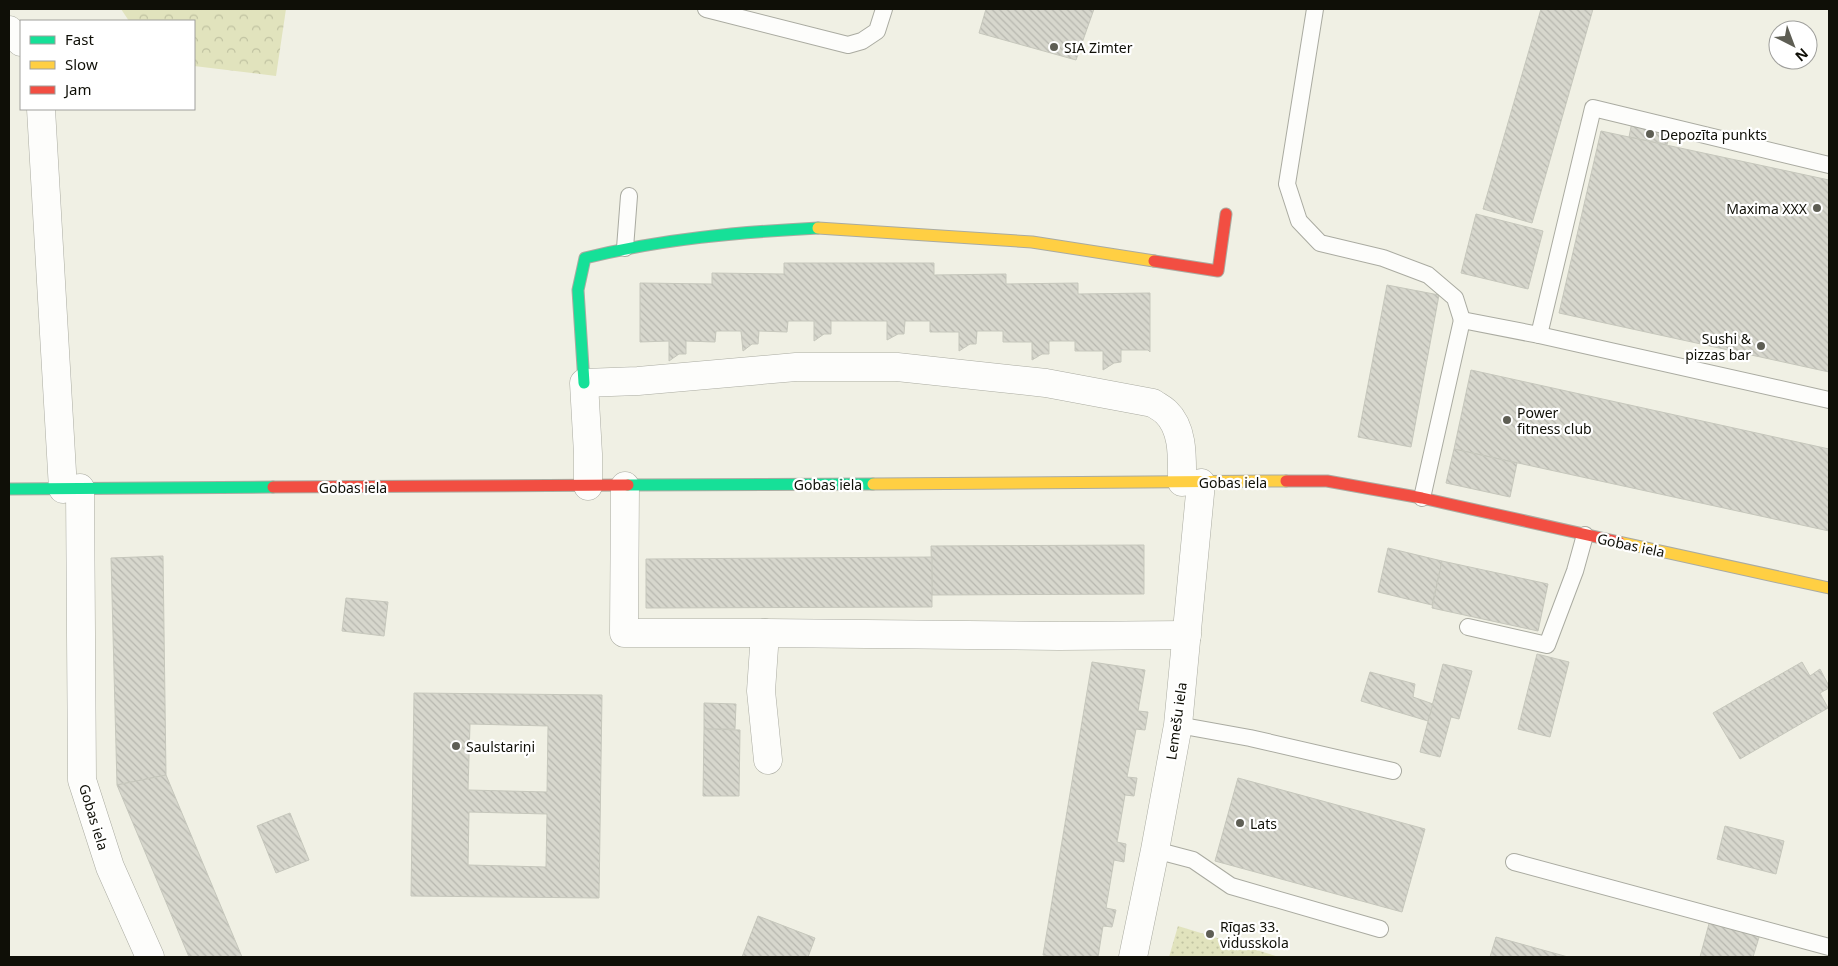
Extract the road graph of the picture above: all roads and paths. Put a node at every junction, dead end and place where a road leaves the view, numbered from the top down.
1 (706, 9) edge
2 (884, 9) edge
3 (1315, 9) edge
4 (9, 30) edge
5 (20, 41) edge
6 (41, 110) edge
7 (1829, 165) edge
8 (629, 196) dead end
9 (1226, 214) dead end
10 (625, 248) junction
11 (1462, 320) junction
12 (1539, 336) junction
13 (584, 384) junction
14 (1829, 400) edge
15 (1192, 482) junction
16 (588, 486) junction
17 (626, 486) junction
18 (72, 488) junction
19 (9, 489) edge
20 (1422, 498) junction
21 (1585, 535) junction
22 (1829, 588) edge
23 (1468, 627) dead end
24 (764, 633) junction
25 (1187, 635) junction
26 (1178, 725) junction
27 (768, 760) dead end
28 (1393, 771) dead end
29 (1155, 850) junction
30 (1514, 862) dead end
31 (1380, 929) dead end
32 (1829, 947) edge
33 (150, 957) edge
34 (1133, 957) edge

1 - 2 lane
3 - 11 lane
4 - 5 street
6 - 18 street
7 - 12 lane
8 - 10 lane
9 - 10 street
10 - 13 street
11 - 12 lane
11 - 20 lane
12 - 14 lane
13 - 15 street, Lemešu iela
13 - 16 street
15 - 17 street, Gobas iela
15 - 20 street, Gobas iela
15 - 25 street, Lemešu iela
16 - 17 street, Gobas iela
16 - 18 street, Gobas iela
17 - 24 street
18 - 19 street, Gobas iela
18 - 33 street, Gobas iela
20 - 21 street, Gobas iela
21 - 22 street, Gobas iela
21 - 23 lane
24 - 25 street
24 - 27 street
25 - 26 street, Lemešu iela
26 - 28 lane
26 - 29 street, Lemešu iela
29 - 31 lane
29 - 34 street, Lemešu iela
30 - 32 lane

